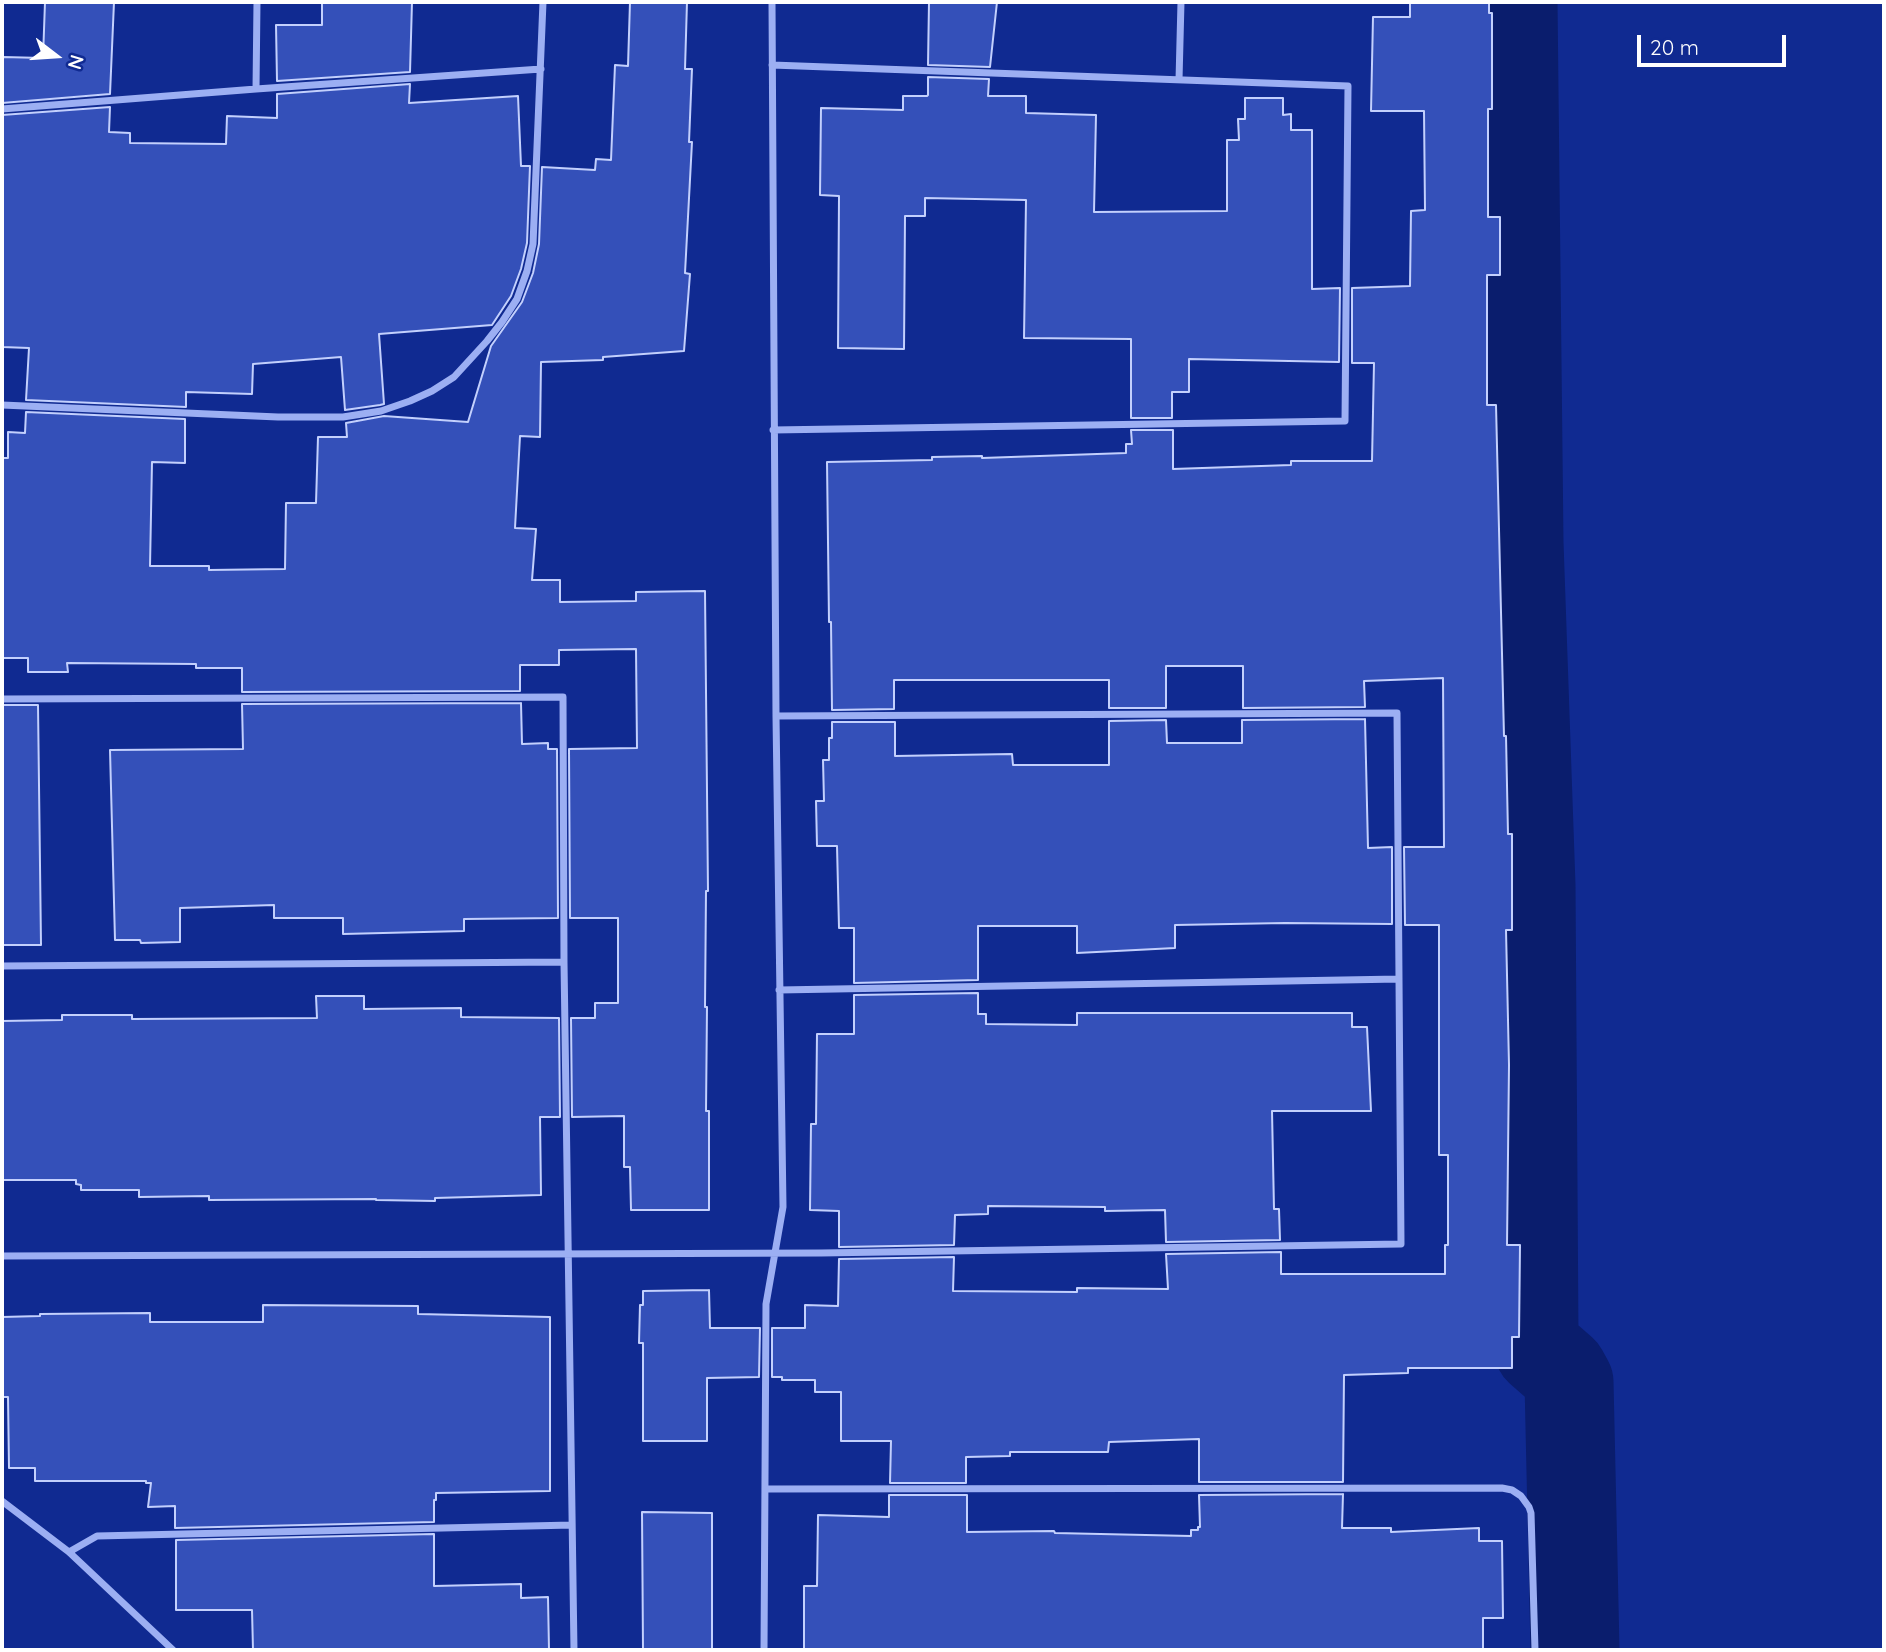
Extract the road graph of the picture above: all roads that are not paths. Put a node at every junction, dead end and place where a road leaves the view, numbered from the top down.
1 (257, 2) edge
2 (543, 2) edge
3 (772, 2) edge
4 (1181, 2) edge
5 (772, 65) junction
6 (541, 69) junction
7 (1179, 80) junction
8 (256, 89) junction
9 (2, 109) edge
10 (2, 405) edge
11 (773, 430) junction
12 (2, 699) edge
13 (776, 716) junction
14 (564, 962) junction
15 (2, 966) edge
16 (1399, 979) junction
17 (779, 990) junction
18 (775, 1253) junction
19 (568, 1254) junction
20 (2, 1256) edge
21 (765, 1489) junction
22 (2, 1501) edge
23 (572, 1525) junction
24 (69, 1552) junction
25 (173, 1650) edge
26 (574, 1650) edge
27 (764, 1650) edge
28 (1535, 1650) edge

1 - 8 street
2 - 6 street
3 - 5 street
4 - 7 street
5 - 7 street
5 - 11 street
6 - 8 street
6 - 10 street
7 - 11 street
8 - 9 street
11 - 13 street
12 - 14 street
13 - 16 street
13 - 17 street
14 - 15 street
14 - 19 street
16 - 17 street
16 - 18 street
17 - 18 street
18 - 19 street
18 - 21 street
19 - 20 street
19 - 23 street
21 - 27 street
21 - 28 street
22 - 24 street
23 - 24 street
23 - 26 street
24 - 25 street

